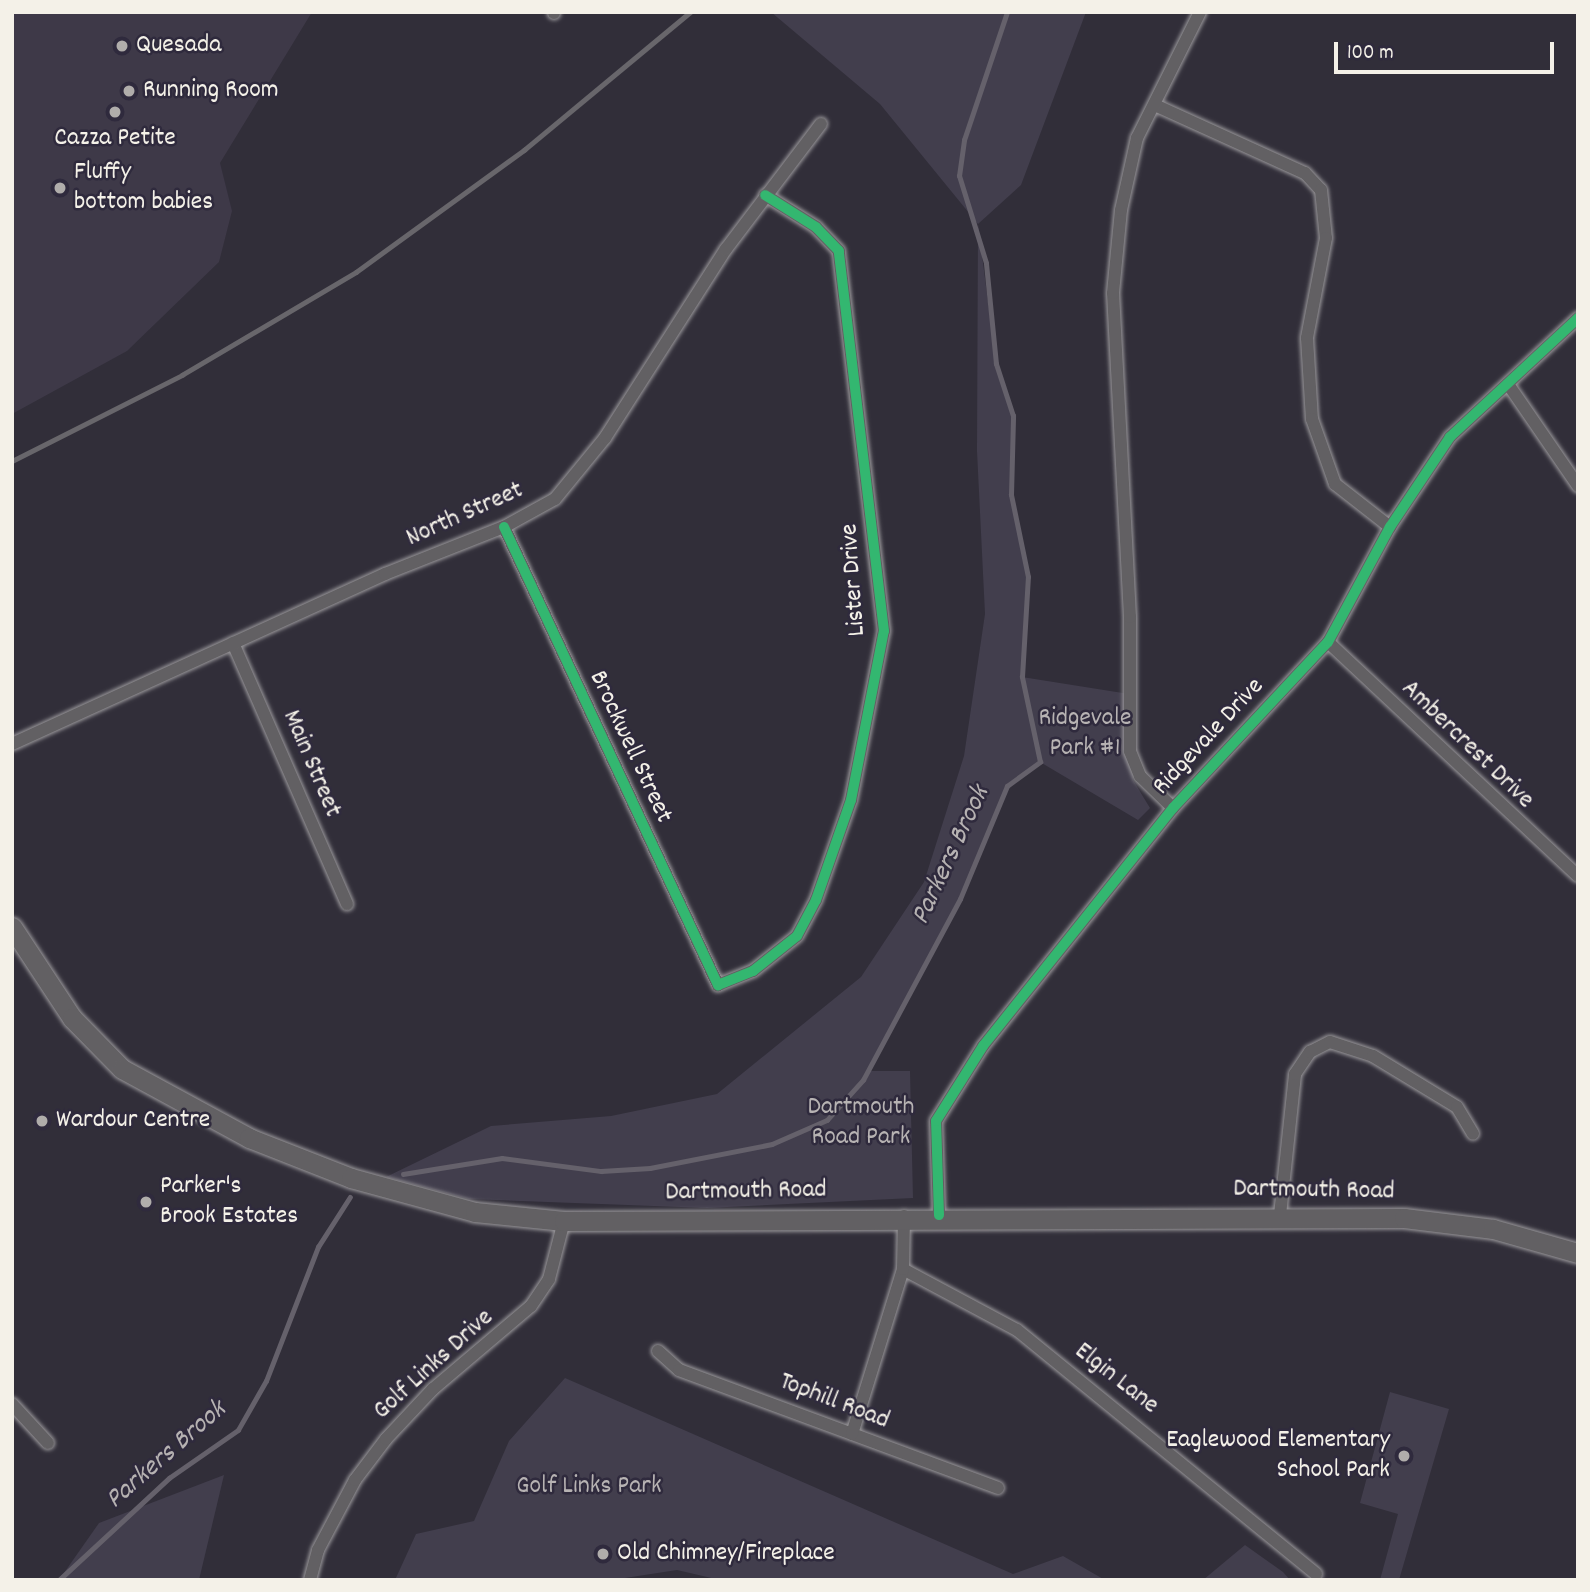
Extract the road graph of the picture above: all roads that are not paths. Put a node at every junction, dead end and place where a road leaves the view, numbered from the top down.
1 (1200, 12) edge
2 (1157, 106) junction
3 (821, 124) dead end
4 (765, 195) junction
5 (1578, 318) edge
6 (1508, 384) junction
7 (1578, 486) edge
8 (504, 527) junction
9 (1390, 527) junction
10 (1328, 642) junction
11 (233, 643) junction
12 (12, 744) edge
13 (1173, 808) junction
14 (1578, 877) edge
15 (347, 904) dead end
16 (12, 927) edge
17 (718, 985) joint
18 (1473, 1134) dead end
19 (939, 1215) junction
20 (1280, 1215) junction
21 (904, 1216) junction
22 (564, 1221) junction
23 (1578, 1253) edge
24 (904, 1269) junction
25 (658, 1351) dead end
26 (12, 1404) edge
27 (852, 1434) junction
28 (48, 1443) dead end
29 (998, 1488) dead end
30 (1316, 1574) dead end
31 (310, 1580) edge

1 - 2 street, Ridgevale Drive
2 - 9 street
2 - 13 street, Ridgevale Drive
3 - 4 street, North Street
4 - 8 street, North Street
4 - 17 street, Lister Drive
5 - 6 street, Ridgevale Drive
6 - 7 street
6 - 9 street, Ridgevale Drive
8 - 11 street, North Street
8 - 17 street, Brockwell Street
9 - 10 street, Ridgevale Drive
10 - 13 street, Ridgevale Drive
10 - 14 street, Ambercrest Drive
11 - 12 street, North Street
11 - 15 street, Main Street
13 - 19 street, Ridgevale Drive
16 - 22 main road, Dartmouth Road
18 - 20 street
19 - 20 main road, Dartmouth Road
19 - 21 main road, Dartmouth Road
20 - 23 main road, Dartmouth Road
21 - 22 main road, Dartmouth Road
21 - 24 street
22 - 31 street, Golf Links Drive
24 - 27 street
24 - 30 street, Elgin Lane
25 - 27 street, Tophill Road
26 - 28 street
27 - 29 street, Tophill Road

